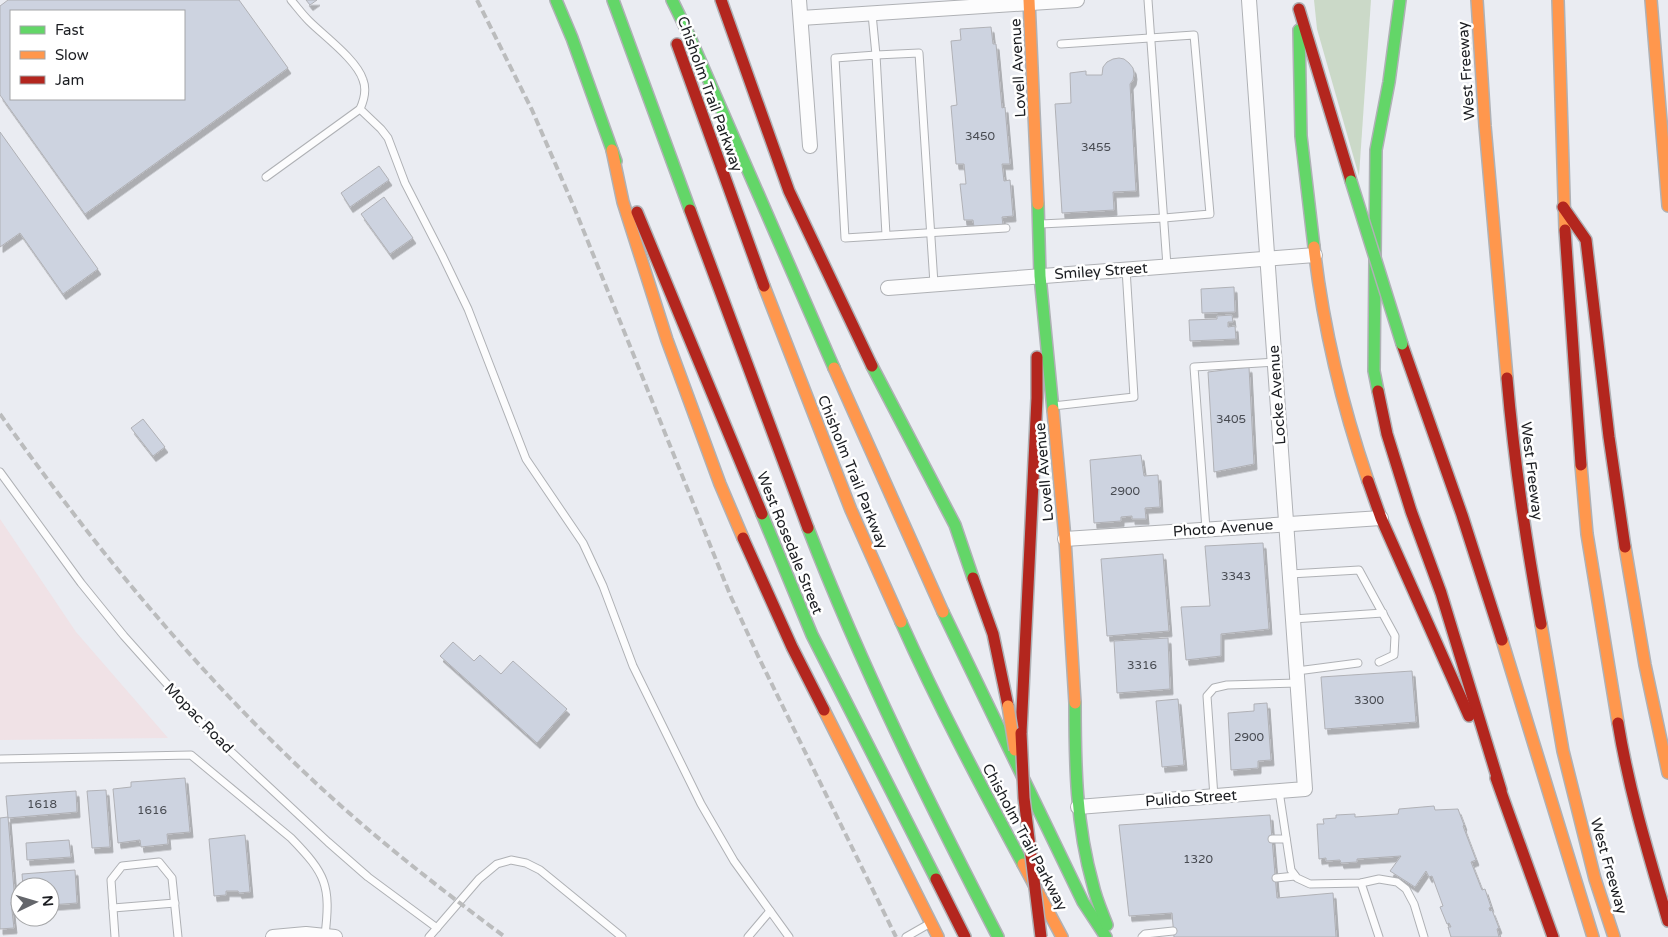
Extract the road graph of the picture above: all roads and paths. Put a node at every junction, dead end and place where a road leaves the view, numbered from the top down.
1 (292, 0) edge
2 (556, 0) edge
3 (613, 0) edge
4 (672, 0) edge
5 (721, 0) edge
6 (799, 0) edge
7 (1077, 0) edge
8 (1148, 0) edge
9 (1249, 0) edge
10 (1400, 0) edge
11 (1477, 0) edge
12 (1558, 0) edge
13 (1651, 0) edge
14 (1030, 2) edge
15 (916, 5) edge
16 (1299, 5) edge
17 (872, 14) junction
18 (801, 18) junction
19 (673, 36) dead end
20 (1150, 39) junction
21 (1061, 44) dead end
22 (876, 55) junction
23 (360, 109) junction
24 (810, 146) dead end
25 (612, 150) junction
26 (266, 176) dead end
27 (1668, 206) edge
28 (1563, 208) junction
29 (1164, 218) junction
30 (1040, 224) junction
31 (1006, 228) dead end
32 (931, 233) junction
33 (886, 235) junction
34 (1315, 255) junction
35 (1267, 258) junction
36 (1167, 266) junction
37 (1126, 269) junction
38 (1040, 276) junction
39 (934, 284) junction
40 (888, 288) dead end
41 (1275, 362) junction
42 (1053, 406) junction
43 (0, 472) edge
44 (1381, 518) junction
45 (1286, 524) junction
46 (1206, 529) junction
47 (1065, 539) junction
48 (1290, 574) junction
49 (1383, 613) junction
50 (1293, 619) junction
51 (1379, 662) dead end
52 (1358, 663) dead end
53 (1297, 677) junction
54 (0, 759) edge
55 (1668, 773) edge
56 (1305, 789) joint
57 (1501, 790) junction
58 (1280, 791) junction
59 (1214, 797) junction
60 (1024, 798) junction
61 (1078, 807) junction
62 (1286, 838) junction
63 (1272, 839) dead end
64 (1295, 876) junction
65 (1276, 878) dead end
66 (1361, 884) junction
67 (175, 903) junction
68 (113, 908) junction
69 (770, 910) junction
70 (1668, 921) edge
71 (931, 924) junction
72 (437, 928) junction
73 (1173, 931) dead end
74 (330, 936) edge
75 (115, 937) edge
76 (178, 937) edge
77 (272, 937) edge
78 (429, 937) edge
79 (622, 937) edge
80 (748, 937) edge
81 (788, 937) edge
82 (906, 937) edge
83 (938, 937) edge
84 (965, 937) edge
85 (998, 937) edge
86 (1041, 937) edge
87 (1062, 937) edge
88 (1106, 937) edge
89 (1112, 937) edge
90 (1142, 937) edge
91 (1379, 937) edge
92 (1424, 937) edge
93 (1553, 937) edge
94 (1593, 937) edge
95 (1614, 937) edge

1 - 23 lane
2 - 25 main road
3 - 85 main road
4 - 88 main road
5 - 60 main road, Chisholm Trail Parkway, bridge
6 - 18 street
7 - 14 street
8 - 20 lane
9 - 35 street, Locke Avenue
10 - 57 main road
11 - 95 main road, West Freeway
12 - 28 main road
13 - 27 main road
14 - 15 street
14 - 30 main road, Lovell Avenue
15 - 17 street
16 - 34 main road
16 - 94 main road, bridge
17 - 18 street
17 - 22 lane
18 - 24 street
19 - 87 main road, Chisholm Trail Parkway
20 - 21 lane
20 - 29 lane
20 - 29 lane
22 - 32 lane
22 - 33 lane
22 - 33 lane
23 - 26 lane
23 - 69 lane
25 - 71 main road
25 - 84 main road, West Rosedale Street
28 - 55 main road
28 - 70 main road
29 - 30 lane
29 - 36 lane
30 - 38 main road, Lovell Avenue
31 - 32 lane
32 - 33 lane
32 - 39 lane
34 - 35 street, Smiley Street
34 - 44 main road
35 - 36 street, Smiley Street
35 - 41 street, Locke Avenue
36 - 37 street, Smiley Street
37 - 38 street, Smiley Street
37 - 42 lane
38 - 39 street, Smiley Street
38 - 42 main road, Lovell Avenue
38 - 60 main road, bridge
39 - 40 street, Smiley Street
41 - 45 street, Locke Avenue
41 - 46 lane
42 - 47 main road, Lovell Avenue
43 - 72 lane, Mopac Road
44 - 45 street, Photo Avenue
44 - 57 main road
45 - 46 street, Photo Avenue
45 - 48 street, Locke Avenue
46 - 47 street, Photo Avenue
47 - 61 main road, Lovell Avenue
48 - 49 lane
48 - 50 street, Locke Avenue
49 - 50 lane
49 - 51 lane
50 - 53 street, Locke Avenue
52 - 53 lane
53 - 56 street, Locke Avenue
53 - 59 lane
54 - 74 lane, Mopac Road
56 - 58 street, Pulido Street
57 - 93 main road
58 - 59 street, Pulido Street
58 - 62 lane
59 - 61 street, Pulido Street
60 - 86 main road, bridge
61 - 89 main road, Lovell Avenue
62 - 63 lane
62 - 64 lane
64 - 65 lane
64 - 66 lane
66 - 91 lane
66 - 92 lane
67 - 68 lane
67 - 68 lane
67 - 76 lane
68 - 75 lane
69 - 80 lane
69 - 81 lane
71 - 82 lane
71 - 83 main road
72 - 78 lane
72 - 79 lane
73 - 90 lane
74 - 77 street

